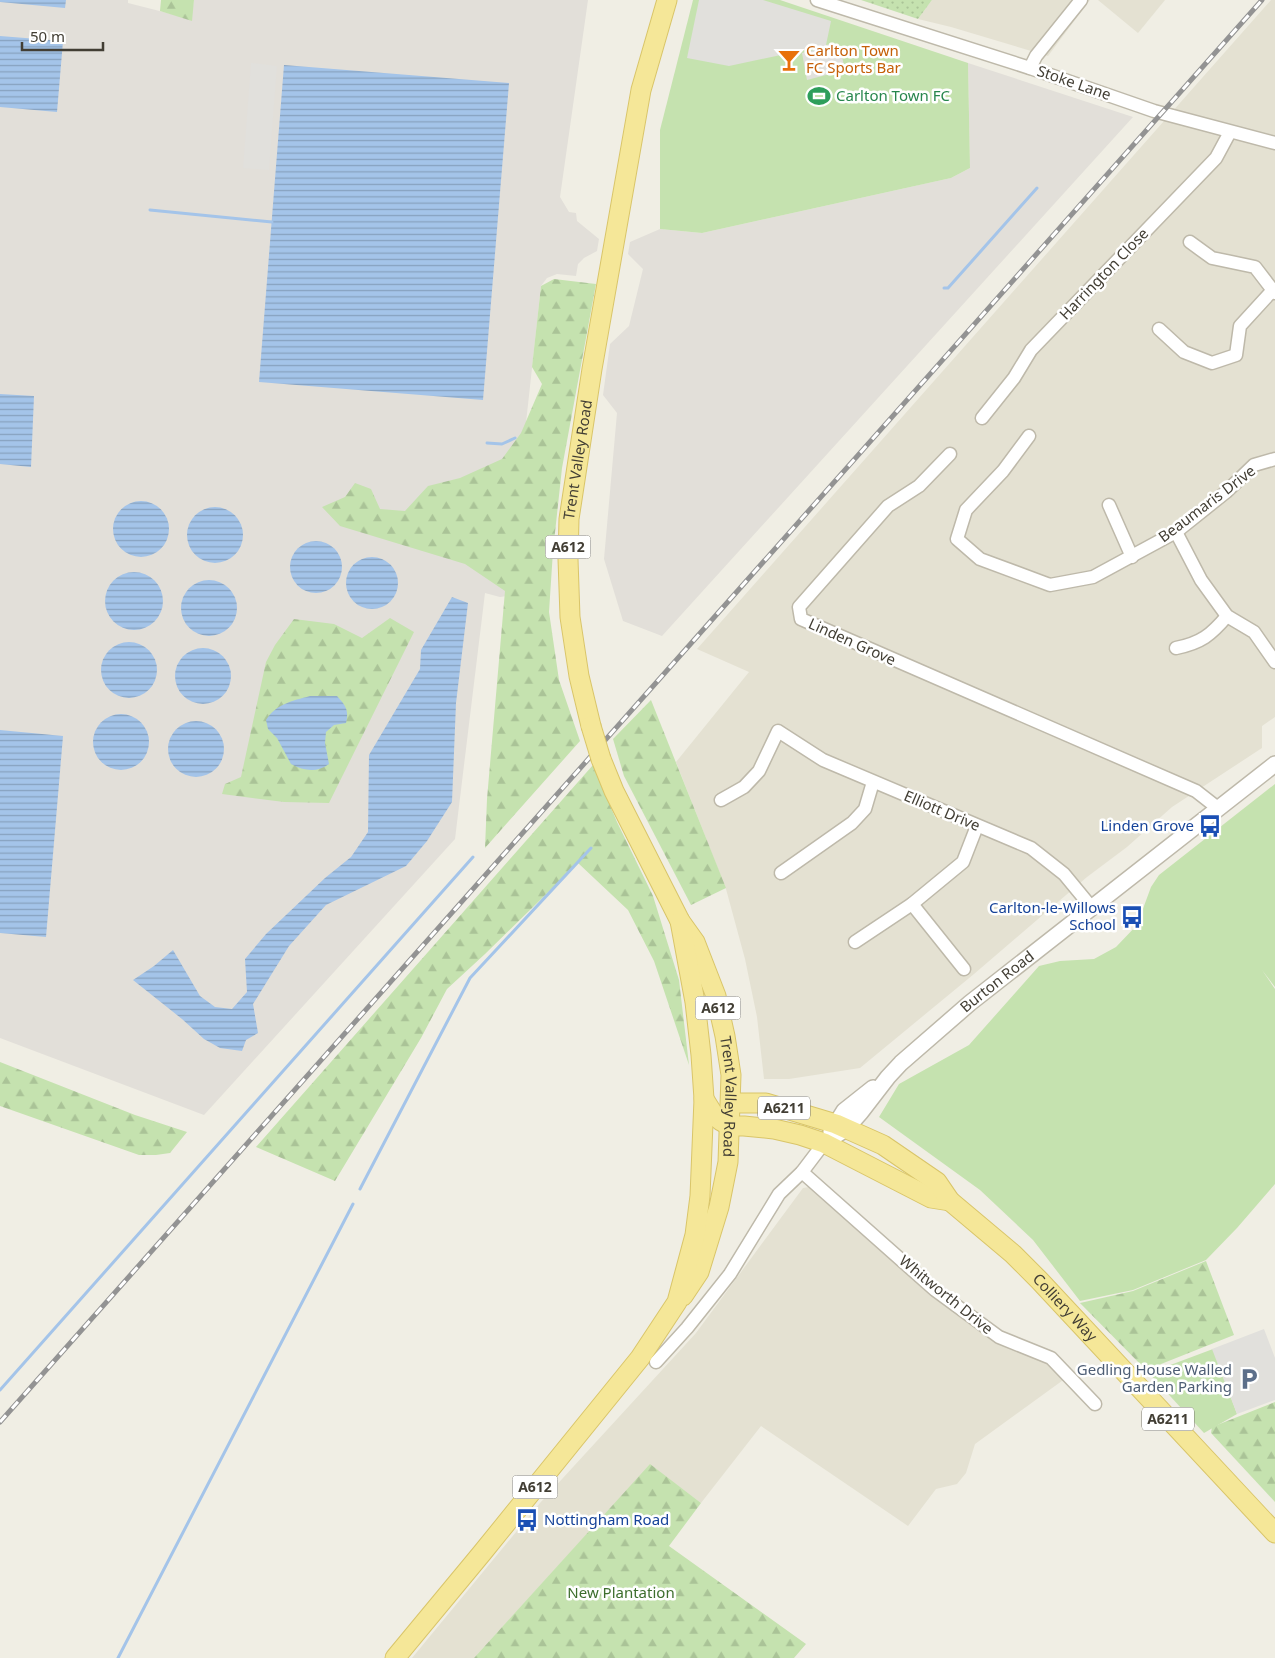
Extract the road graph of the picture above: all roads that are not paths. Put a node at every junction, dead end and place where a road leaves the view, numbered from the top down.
1 (657, 0) edge
2 (667, 0) edge
3 (817, 0) edge
4 (1081, 0) edge
5 (653, 43) junction
6 (1030, 68) junction
7 (1230, 132) junction
8 (1275, 143) edge
9 (1190, 242) dead end
10 (1274, 292) edge
11 (1159, 329) dead end
12 (982, 418) dead end
13 (1029, 436) dead end
14 (950, 454) dead end
15 (1275, 459) edge
16 (1109, 505) dead end
17 (1176, 532) junction
18 (1132, 557) junction
19 (1227, 616) junction
20 (1192, 659) dead end
21 (1275, 662) edge
22 (1275, 764) edge
23 (873, 782) junction
24 (721, 800) dead end
25 (1219, 808) junction
26 (977, 826) junction
27 (781, 874) dead end
28 (912, 904) junction
29 (1092, 908) junction
30 (680, 921) junction
31 (855, 942) dead end
32 (964, 969) dead end
33 (704, 1099) junction
34 (731, 1103) junction
35 (714, 1115) junction
36 (730, 1126) junction
37 (841, 1126) junction
38 (824, 1143) junction
39 (802, 1172) junction
40 (950, 1201) junction
41 (698, 1213) junction
42 (674, 1308) junction
43 (656, 1362) dead end
44 (1095, 1404) dead end
45 (1275, 1533) edge
46 (395, 1658) edge

1 - 5 main road, Trent Valley Road / A612
2 - 5 main road, Trent Valley Road / A612
3 - 6 street, Stoke Lane
4 - 6 street
5 - 30 main road, Trent Valley Road / A612, bridge
6 - 7 street, Stoke Lane
7 - 8 street, Stoke Lane
7 - 12 street, Harrington Close
9 - 10 street
10 - 11 street
13 - 18 street, Beaumaris Drive
14 - 25 street, Linden Grove
15 - 17 street, Beaumaris Drive
16 - 18 street
17 - 18 street, Beaumaris Drive
17 - 19 street
19 - 20 street
19 - 21 street
22 - 25 street, Burton Road
23 - 24 street, Elliott Drive
23 - 26 street, Elliott Drive
23 - 27 street
25 - 29 street, Burton Road
26 - 28 street
26 - 29 street, Elliott Drive
28 - 31 street
28 - 32 street
29 - 37 street, Burton Road
30 - 33 main road, Trent Valley Road / A612
30 - 34 main road, Trent Valley Road / A612
33 - 35 main road
33 - 41 main road, Trent Valley Road / A612
34 - 35 main road
34 - 36 main road, Trent Valley Road / A612
34 - 37 main road, Colliery Way / A6211
35 - 36 main road
35 - 41 main road, A612
36 - 38 main road, Colliery Way / A6211
36 - 42 main road, Trent Valley Road / A612
37 - 38 street, Burton Road
37 - 40 main road, Colliery Way / A6211
38 - 39 street, Burton Road
38 - 40 main road, Colliery Way / A6211
39 - 43 street, Burton Road
39 - 44 street, Whitworth Drive
40 - 45 main road, Colliery Way / A6211
41 - 42 main road, Trent Valley Road / A612
42 - 46 main road, A612

